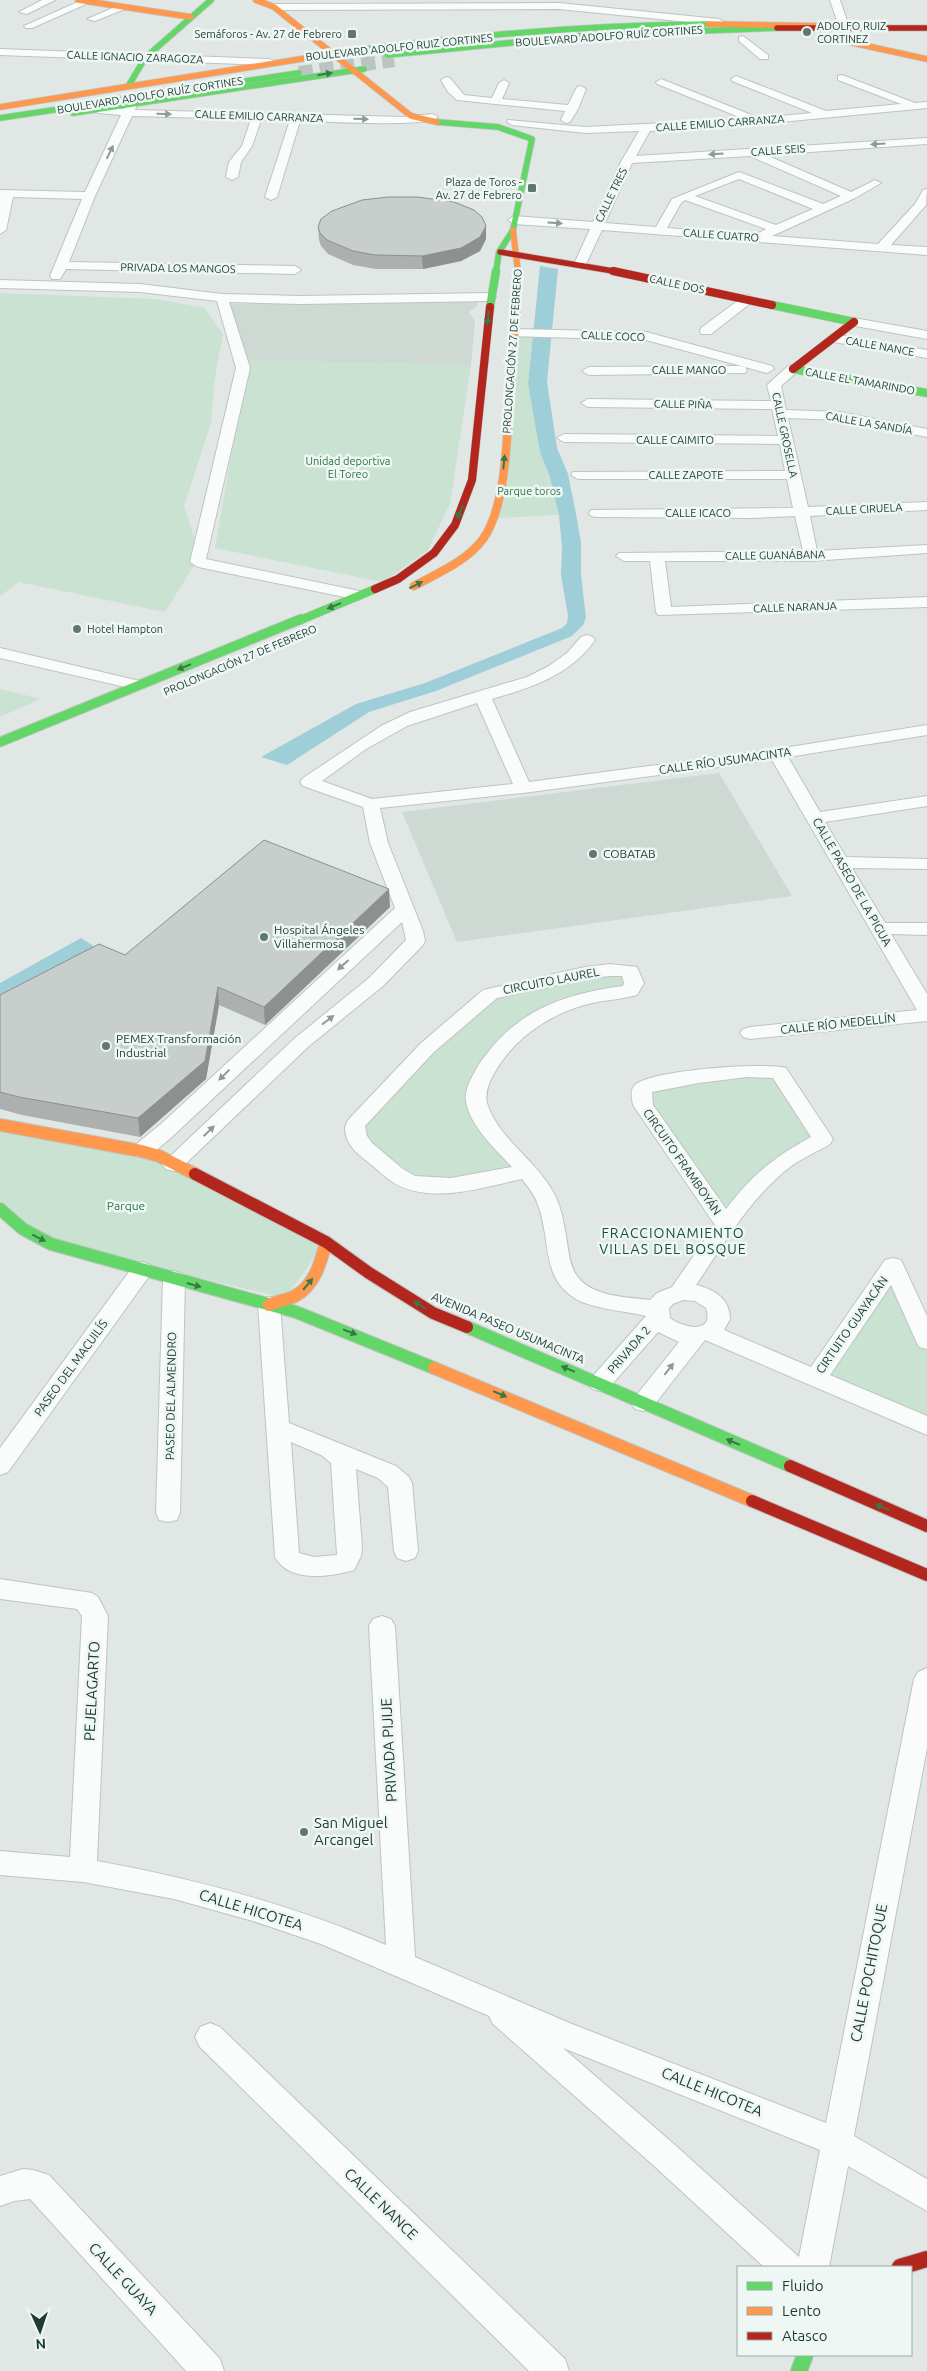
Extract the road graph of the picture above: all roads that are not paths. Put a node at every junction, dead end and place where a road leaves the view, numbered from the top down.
1 (50, 0) edge
2 (211, 0) edge
3 (256, 0) edge
4 (642, 0) edge
5 (836, 0) edge
6 (83, 1) edge
7 (293, 3) edge
8 (470, 3) edge
9 (273, 4) edge
10 (122, 7) junction
11 (24, 12) dead end
12 (191, 17) junction
13 (312, 17) dead end
14 (92, 19) dead end
15 (645, 20) junction
16 (29, 26) dead end
17 (831, 26) junction
18 (844, 26) junction
19 (927, 28) edge
20 (821, 36) junction
21 (781, 37) junction
22 (927, 38) edge
23 (340, 39) dead end
24 (743, 39) junction
25 (355, 50) junction
26 (0, 52) edge
27 (333, 53) junction
28 (764, 57) dead end
29 (145, 58) junction
30 (927, 59) edge
31 (270, 62) junction
32 (385, 62) junction
33 (354, 70) junction
34 (842, 78) dead end
35 (736, 79) dead end
36 (446, 80) dead end
37 (662, 82) dead end
38 (504, 83) dead end
39 (128, 85) junction
40 (581, 89) dead end
41 (707, 90) dead end
42 (525, 92) dead end
43 (495, 102) junction
44 (521, 104) junction
45 (913, 105) junction
46 (927, 105) edge
47 (0, 107) edge
48 (421, 107) dead end
49 (131, 108) junction
50 (573, 109) junction
51 (0, 112) edge
52 (824, 114) junction
53 (257, 116) junction
54 (296, 117) junction
55 (433, 117) junction
56 (0, 118) edge
57 (421, 119) junction
58 (782, 119) junction
59 (759, 121) junction
60 (512, 122) dead end
61 (451, 124) junction
62 (0, 125) edge
63 (562, 127) junction
64 (646, 128) junction
65 (927, 141) edge
66 (848, 146) junction
67 (751, 152) junction
68 (861, 159) dead end
69 (628, 160) junction
70 (232, 178) dead end
71 (875, 183) dead end
72 (927, 192) edge
73 (4, 193) edge
74 (89, 196) junction
75 (684, 196) junction
76 (851, 196) junction
77 (271, 197) dead end
78 (822, 208) junction
79 (514, 225) junction
80 (596, 226) junction
81 (776, 229) junction
82 (0, 230) edge
83 (660, 230) junction
84 (756, 238) junction
85 (882, 247) junction
86 (927, 251) edge
87 (499, 252) junction
88 (517, 253) junction
89 (580, 264) junction
90 (61, 265) junction
91 (295, 270) dead end
92 (0, 284) edge
93 (52, 286) junction
94 (490, 297) junction
95 (222, 298) junction
96 (748, 299) junction
97 (854, 322) junction
98 (706, 331) dead end
99 (514, 333) junction
100 (927, 335) edge
101 (833, 338) junction
102 (927, 354) edge
103 (768, 369) junction
104 (589, 371) dead end
105 (791, 371) junction
106 (927, 393) edge
107 (588, 403) dead end
108 (780, 410) junction
109 (927, 433) edge
110 (564, 438) dead end
111 (787, 440) junction
112 (793, 474) junction
113 (578, 475) dead end
114 (927, 506) edge
115 (801, 512) junction
116 (596, 513) dead end
117 (927, 550) edge
118 (624, 556) dead end
119 (657, 556) junction
120 (811, 556) junction
121 (406, 590) dead end
122 (359, 596) junction
123 (927, 602) edge
124 (587, 640) dead end
125 (0, 652) edge
126 (138, 685) junction
127 (482, 696) junction
128 (927, 730) edge
129 (0, 742) edge
130 (777, 754) junction
131 (523, 788) junction
132 (923, 802) edge
133 (370, 804) junction
134 (814, 818) junction
135 (840, 862) junction
136 (927, 864) edge
137 (405, 908) junction
138 (878, 928) junction
139 (927, 928) edge
140 (927, 1010) edge
141 (927, 1015) edge
142 (750, 1033) dead end
143 (0, 1124) edge
144 (141, 1150) junction
145 (173, 1164) junction
146 (526, 1171) junction
147 (1, 1212) edge
148 (726, 1226) junction
149 (326, 1242) junction
150 (142, 1270) junction
151 (174, 1279) junction
152 (680, 1292) junction
153 (269, 1305) junction
154 (657, 1313) junction
155 (701, 1334) junction
156 (927, 1341) edge
157 (816, 1378) junction
158 (600, 1383) junction
159 (643, 1403) junction
160 (927, 1426) edge
161 (277, 1427) junction
162 (334, 1451) junction
163 (0, 1466) edge
164 (168, 1513) dead end
165 (927, 1526) edge
166 (406, 1551) dead end
167 (927, 1574) edge
168 (0, 1588) edge
169 (382, 1626) dead end
170 (927, 1679) edge
171 (0, 1862) edge
172 (84, 1870) junction
173 (401, 1964) junction
174 (489, 2002) junction
175 (210, 2037) dead end
176 (836, 2142) junction
177 (0, 2191) edge
178 (927, 2196) edge
179 (927, 2259) edge
180 (786, 2266) edge
181 (813, 2266) edge
182 (903, 2266) edge
183 (208, 2371) edge
184 (553, 2371) edge

1 - 11 street
2 - 12 main road
3 - 9 main road
4 - 15 street
5 - 18 street
6 - 10 main road
6 - 16 street
7 - 8 street
7 - 9 main road
7 - 13 main road
8 - 15 street
9 - 27 main road
10 - 12 main road
10 - 14 street
12 - 29 main road
15 - 17 main road, BOULEVARD ADOLFO RUIZ CORTINES
15 - 25 main road, BOULEVARD ADOLFO RUIZ CORTINES
17 - 18 main road
17 - 32 main road, BOULEVARD ADOLFO RUÍZ CORTINES
18 - 19 main road
20 - 21 main road
20 - 22 main road
20 - 30 main road
21 - 24 main road, BOULEVARD ADOLFO RUIZ CORTINES
21 - 32 main road, BOULEVARD ADOLFO RUÍZ CORTINES
23 - 25 main road
24 - 28 street
24 - 32 main road, BOULEVARD ADOLFO RUIZ CORTINES
25 - 27 main road, BOULEVARD ADOLFO RUIZ CORTINES
25 - 32 main road
26 - 29 street, CALLE IGNACIO ZARAGOZA
27 - 31 main road, BOULEVARD ADOLFO RUIZ CORTINES
27 - 33 main road
29 - 31 street, CALLE IGNACIO ZARAGOZA
29 - 39 main road
31 - 39 main road, BOULEVARD ADOLFO RUIZ CORTINES
32 - 33 main road, BOULEVARD ADOLFO RUIZ CORTINES
49 -> 33 main road, BOULEVARD ADOLFO RUIZ CORTINES
33 - 57 main road
34 - 45 street
35 - 52 street
36 - 43 street
37 - 59 street
38 - 43 street
39 - 47 main road, BOULEVARD ADOLFO RUIZ CORTINES
40 - 50 street
41 - 58 street
42 - 44 street
43 - 44 street
44 - 50 street
45 - 46 street, CALLE EMILIO CARRANZA
45 - 52 street, CALLE EMILIO CARRANZA
48 - 55 main road
49 -> 53 street, CALLE EMILIO CARRANZA
49 - 62 main road, BOULEVARD ADOLFO RUIZ CORTINES
74 -> 49 street
50 - 63 street
51 - 56 main road, BOULEVARD ADOLFO RUÍZ CORTINES
52 - 58 street, CALLE EMILIO CARRANZA
53 - 54 street, CALLE EMILIO CARRANZA
53 - 70 street
54 -> 57 street, CALLE EMILIO CARRANZA
54 - 77 street
55 - 57 street, CALLE EMILIO CARRANZA
55 - 61 main road
57 - 61 main road
58 - 59 street, CALLE EMILIO CARRANZA
59 - 64 street, CALLE EMILIO CARRANZA
60 - 63 street, CALLE EMILIO CARRANZA
61 - 79 main road
63 - 64 street, CALLE EMILIO CARRANZA
64 - 69 street, CALLE TRES
65 -> 66 street, CALLE SEIS
66 - 67 street, CALLE SEIS
66 - 68 street
67 -> 69 street, CALLE SEIS
67 - 76 street
69 - 80 street, CALLE TRES
71 - 76 street
72 - 85 street
73 - 74 street
73 - 82 street
74 - 90 street
75 - 78 street
75 - 81 street
75 - 83 street
76 - 78 street
78 - 81 street
79 -> 80 street, CALLE CUATRO
79 - 87 main road, PROLONGACIÓN 27 DE FEBRERO
79 - 88 main road, PROLONGACIÓN 27 DE FEBRERO
80 - 83 street, CALLE CUATRO
80 - 89 street, CALLE TRES
81 - 84 street
83 - 84 street, CALLE CUATRO
84 - 85 street, CALLE CUATRO
85 - 86 street, CALLE CUATRO
87 - 88 main road, CALLE DOS
87 - 94 main road, PROLONGACIÓN 27 DE FEBRERO
88 - 89 main road, CALLE DOS
88 - 99 main road, PROLONGACIÓN 27 DE FEBRERO
89 - 96 main road, CALLE DOS
90 - 91 street, PRIVADA LOS MANGOS
90 - 93 street
92 - 93 street
93 - 95 street
94 - 95 street
94 -> 122 main road, PROLONGACIÓN 27 DE FEBRERO
95 - 122 street
96 - 97 main road, CALLE DOS
96 - 98 street
97 - 100 street
97 - 101 main road, CALLE GROSELLA
99 - 103 street, CALLE COCO
121 -> 99 main road, PROLONGACIÓN 27 DE FEBRERO
101 - 102 street, CALLE NANCE
101 - 105 main road, CALLE GROSELLA
103 - 104 street, CALLE MANGO
103 - 105 street, CALLE MANGO
105 - 106 main road, CALLE EL TAMARINDO
105 - 108 street, CALLE GROSELLA
107 - 108 street, CALLE PIÑA
108 - 109 street, CALLE LA SANDÍA
108 - 111 street, CALLE GROSELLA
110 - 111 street, CALLE CAIMITO
111 - 112 street, CALLE GROSELLA
112 - 113 street, CALLE ZAPOTE
112 - 115 street, CALLE GROSELLA
114 - 115 street, CALLE CIRUELA
115 - 116 street, CALLE ICACO
115 - 120 street, CALLE GROSELLA
117 - 120 street, CALLE GUANÁBANA
118 - 119 street, CALLE GUANÁBANA
119 - 120 street, CALLE GUANÁBANA
119 - 123 street, CALLE NARANJA
122 -> 126 main road, PROLONGACIÓN 27 DE FEBRERO
124 - 127 street
125 - 126 street
126 - 129 main road, PROLONGACIÓN 27 DE FEBRERO
127 - 131 street
127 - 133 street
128 - 130 street, CALLE RÍO USUMACINTA
130 - 131 street, CALLE RÍO USUMACINTA
130 - 134 street, CALLE PASEO DE LA PIGUA
131 - 133 street, CALLE RÍO USUMACINTA
132 - 134 street
133 - 137 street
134 - 135 street, CALLE PASEO DE LA PIGUA
135 - 136 street
135 - 138 street, CALLE PASEO DE LA PIGUA
137 -> 144 street
145 -> 137 street
138 - 139 street
138 - 140 street, CALLE PASEO DE LA PIGUA
141 - 142 street, CALLE RÍO MEDELLÍN
143 - 144 main road, AVENIDA PASEO USUMACINTA
144 - 145 main road, AVENIDA PASEO USUMACINTA
145 - 149 main road, AVENIDA PASEO USUMACINTA
146 - 146 street, CIRCUITO LAUREL
146 - 154 street, CIRCUITO LAUREL
147 -> 150 main road
148 - 148 street, CIRCUITO FRAMBOYÁN
148 - 152 street, CIRCUITO FRAMBOYÁN
153 -> 149 main road
158 -> 149 main road, AVENIDA PASEO USUMACINTA
150 - 151 main road
150 - 163 street, PASEO DEL MACUILÍS
151 -> 153 main road
151 - 164 street, PASEO DEL ALMENDRO
152 - 154 street
152 - 155 street
153 - 161 street
153 -> 167 main road
154 - 155 street
154 - 158 street, PRIVADA 2
155 - 157 street, CIRTUITO GUAYACÁN
159 -> 155 street
156 - 157 street, CIRTUITO GUAYACÁN
157 - 160 street, CIRTUITO GUAYACÁN
158 - 159 main road, AVENIDA PASEO USUMACINTA
165 -> 159 main road, AVENIDA PASEO USUMACINTA
161 - 162 street
161 - 162 street
162 - 166 street
168 - 172 street, PEJELAGARTO
169 - 173 street, PRIVADA PIJIJE
170 - 176 street, CALLE POCHITOQUE
171 - 172 street, CALLE HICOTEA
172 - 173 street, CALLE HICOTEA
173 - 174 street, CALLE HICOTEA
174 - 176 street, CALLE HICOTEA
174 - 180 street, CALLE HICOTEA
175 - 184 street, CALLE NANCE
176 - 178 street, CALLE HICOTEA
176 - 181 street, CALLE POCHITOQUE
177 - 183 street, CALLE GUAYA
179 - 182 main road

